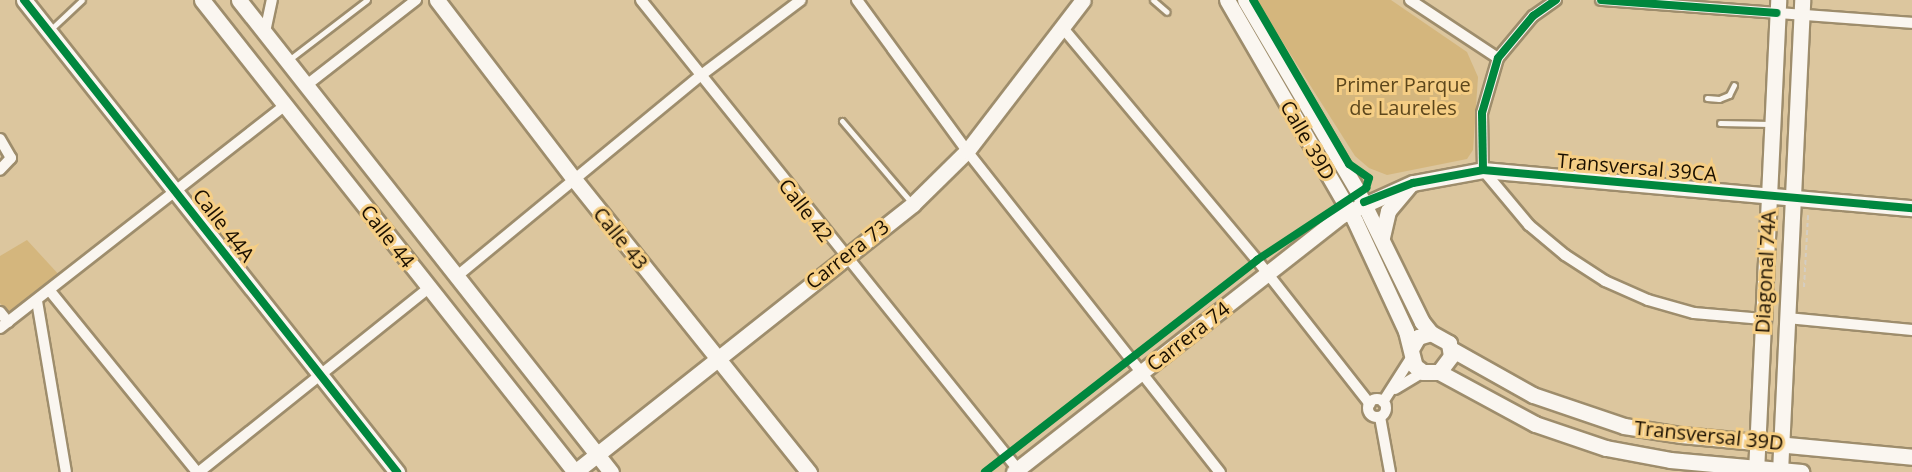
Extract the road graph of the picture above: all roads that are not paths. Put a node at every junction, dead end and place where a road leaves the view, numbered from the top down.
1 (24, 0) edge
2 (82, 0) edge
3 (202, 0) edge
4 (239, 0) edge
5 (272, 0) edge
6 (367, 0) edge
7 (416, 0) edge
8 (436, 0) edge
9 (642, 0) edge
10 (801, 0) edge
11 (857, 0) edge
12 (1083, 0) edge
13 (1153, 0) edge
14 (1227, 0) edge
15 (1245, 0) edge
16 (1410, 0) edge
17 (1601, 0) edge
18 (1550, 1) edge
19 (1777, 6) edge
20 (1802, 7) edge
21 (1167, 12) dead end
22 (1912, 23) edge
23 (1062, 27) junction
24 (49, 31) junction
25 (265, 32) junction
26 (1498, 58) junction
27 (288, 60) junction
28 (700, 76) junction
29 (308, 84) junction
30 (1734, 85) dead end
31 (1707, 98) dead end
32 (285, 105) junction
33 (842, 121) dead end
34 (1719, 123) dead end
35 (1772, 124) junction
36 (0, 139) edge
37 (967, 151) junction
38 (0, 170) edge
39 (1484, 170) junction
40 (574, 179) junction
41 (1413, 183) junction
42 (177, 192) junction
43 (1769, 196) junction
44 (1792, 198) junction
45 (1364, 202) junction
46 (913, 204) junction
47 (1912, 208) edge
48 (1349, 210) junction
49 (1382, 237) junction
50 (843, 256) junction
51 (1268, 274) junction
52 (456, 277) junction
53 (429, 288) junction
54 (50, 291) junction
55 (37, 301) junction
56 (0, 312) edge
57 (1787, 318) junction
58 (1763, 319) junction
59 (4, 325) edge
60 (1912, 330) edge
61 (1431, 333) junction
62 (1451, 349) junction
63 (1411, 353) junction
64 (719, 358) junction
65 (1142, 372) junction
66 (1423, 372) junction
67 (1439, 372) junction
68 (320, 374) junction
69 (1395, 389) junction
70 (1383, 402) junction
71 (1370, 404) junction
72 (1759, 413) junction
73 (1380, 417) junction
74 (1726, 439) junction
75 (1758, 442) junction
76 (1782, 444) junction
77 (597, 454) junction
78 (1912, 457) edge
79 (1756, 470) edge
80 (1017, 471) edge
81 (1780, 471) edge
82 (66, 472) edge
83 (198, 472) edge
84 (397, 472) edge
85 (575, 472) edge
86 (611, 472) edge
87 (809, 472) edge
88 (1220, 472) edge
89 (1390, 472) edge
90 (1801, 472) edge

1 - 24 street, Calle 44A
2 - 24 lane
3 - 32 street, Calle 44
4 - 25 street, Calle 44
5 - 25 street
6 - 27 lane
7 - 29 street
8 - 40 street, Calle 43
9 - 28 street, Calle 42
10 - 28 street
11 - 37 street
12 - 23 street, Carrera 73
13 - 21 lane
14 - 48 street, Calle 39D
15 - 45 street, Calle 39D
16 - 26 street
17 - 19 street
18 - 26 street
19 - 20 street
19 - 35 street, Diagonal 74A
20 - 22 street
20 - 44 street, Diagonal 74A
23 - 37 street, Carrera 73
23 - 51 street
24 - 42 street, Calle 44A
25 - 27 street, Calle 44
26 - 39 street
27 - 29 street, Calle 44
28 - 40 street
28 - 50 street, Calle 42
29 - 52 street, Calle 44
30 - 31 lane
32 - 42 street
32 - 53 street, Calle 44
33 - 46 lane
34 - 35 lane
35 - 43 street, Diagonal 74A
36 - 38 street
37 - 46 street, Carrera 73
37 - 65 street
39 - 41 street, Transversal 39CA
39 - 43 street, Transversal 39CA
39 - 58 street
40 - 52 street
40 - 64 street, Calle 43
41 - 45 street, Transversal 39CA
41 - 49 street
42 - 54 street
42 - 68 street, Calle 44A
43 - 44 street, Transversal 39CA
43 - 58 street, Diagonal 74A
44 - 47 street, Transversal 39CA
44 - 57 street, Diagonal 74A
45 - 48 street, Carrera 74
45 - 49 street, Calle 39D
46 - 50 street, Carrera 73
48 - 51 street, Carrera 74
48 - 63 street, Calle 39D
49 - 61 street, Calle 39D
50 - 64 street, Carrera 73
50 - 80 street, Calle 42
51 - 65 street, Carrera 74
51 - 71 street
52 - 77 street, Calle 44
53 - 68 street
53 - 85 street, Calle 44
54 - 55 street
54 - 83 street
55 - 59 street
55 - 82 street
56 - 59 street
57 - 60 street
57 - 76 street, Diagonal 74A
58 - 72 street, Diagonal 74A
61 - 62 street
61 - 63 street
62 - 67 street
62 - 74 street, Transversal 39D
63 - 66 street
63 - 69 street
64 - 77 street, Carrera 73
64 - 87 street, Calle 43
65 - 80 street, Carrera 74
65 - 88 street
66 - 67 street
66 - 69 street
67 - 79 street, Transversal 39D
68 - 83 street
68 - 84 street, Calle 44A
69 - 70 street
70 - 71 street
70 - 73 street
71 - 73 street
72 - 74 street
72 - 75 street, Diagonal 74A
73 - 89 street
74 - 75 street, Transversal 39D
75 - 76 street, Transversal 39D
75 - 79 street, Diagonal 74A
76 - 78 street, Transversal 39D
76 - 81 street, Diagonal 74A
77 - 85 street, Carrera 73
77 - 86 street, Calle 44
79 - 81 street, Transversal 39D
81 - 90 street, Transversal 39D

